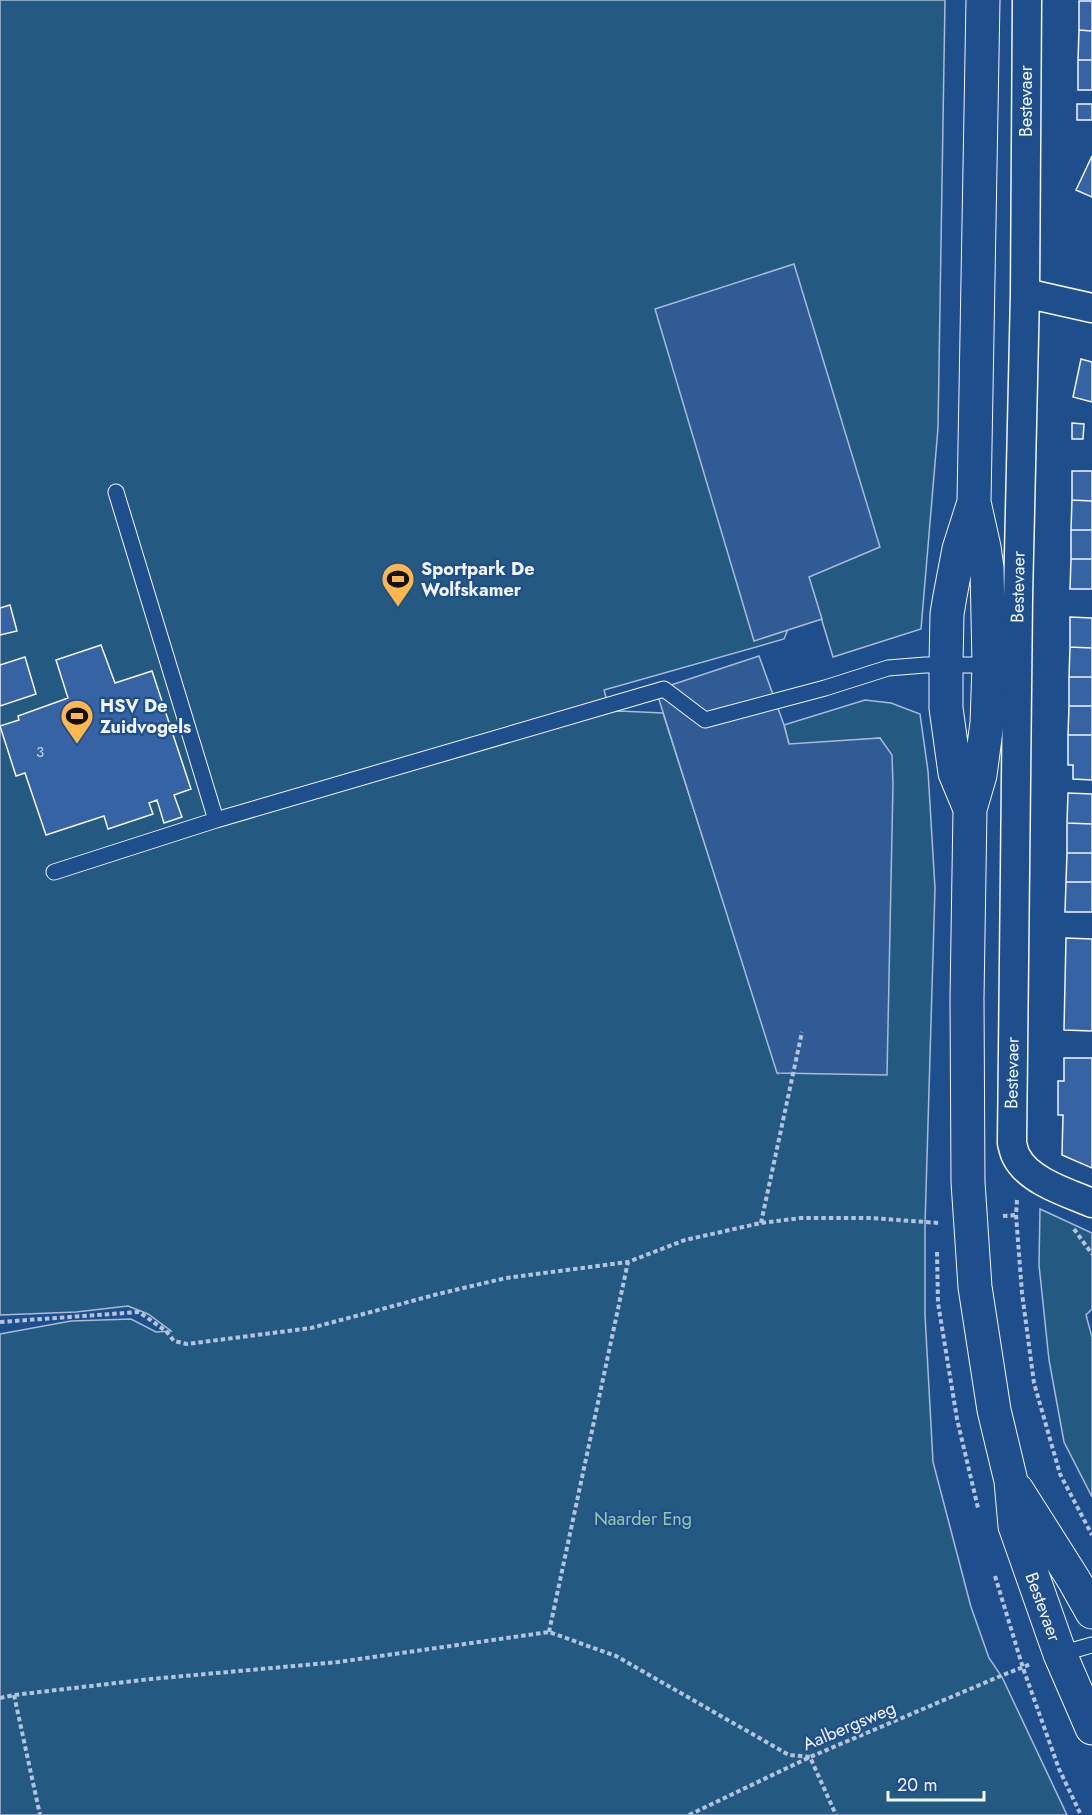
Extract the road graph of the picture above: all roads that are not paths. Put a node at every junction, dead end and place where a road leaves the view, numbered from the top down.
1 (983, 0) edge
2 (1027, 0) edge
3 (1025, 293) junction
4 (1092, 308) edge
5 (116, 492) dead end
6 (975, 502) junction
7 (946, 665) junction
8 (989, 665) junction
9 (970, 808) junction
10 (216, 820) junction
11 (54, 872) dead end
12 (1092, 1203) edge
13 (1011, 1481) junction
14 (1092, 1612) edge
15 (1092, 1645) edge
16 (1060, 1654) junction
17 (1092, 1728) edge

1 - 6 main road, Bestevaer
2 - 3 street, Bestevaer
3 - 4 street
3 - 12 street, Bestevaer
5 - 10 lane
6 - 7 main road, Bestevaer
6 - 8 main road, Bestevaer
7 - 8 lane
7 - 9 main road, Bestevaer
7 - 10 lane
8 - 9 main road, Bestevaer
9 - 13 main road, Bestevaer
10 - 11 lane
13 - 14 main road, Bestevaer
13 - 16 main road, Bestevaer
15 - 16 lane
16 - 17 main road, Bestevaer

